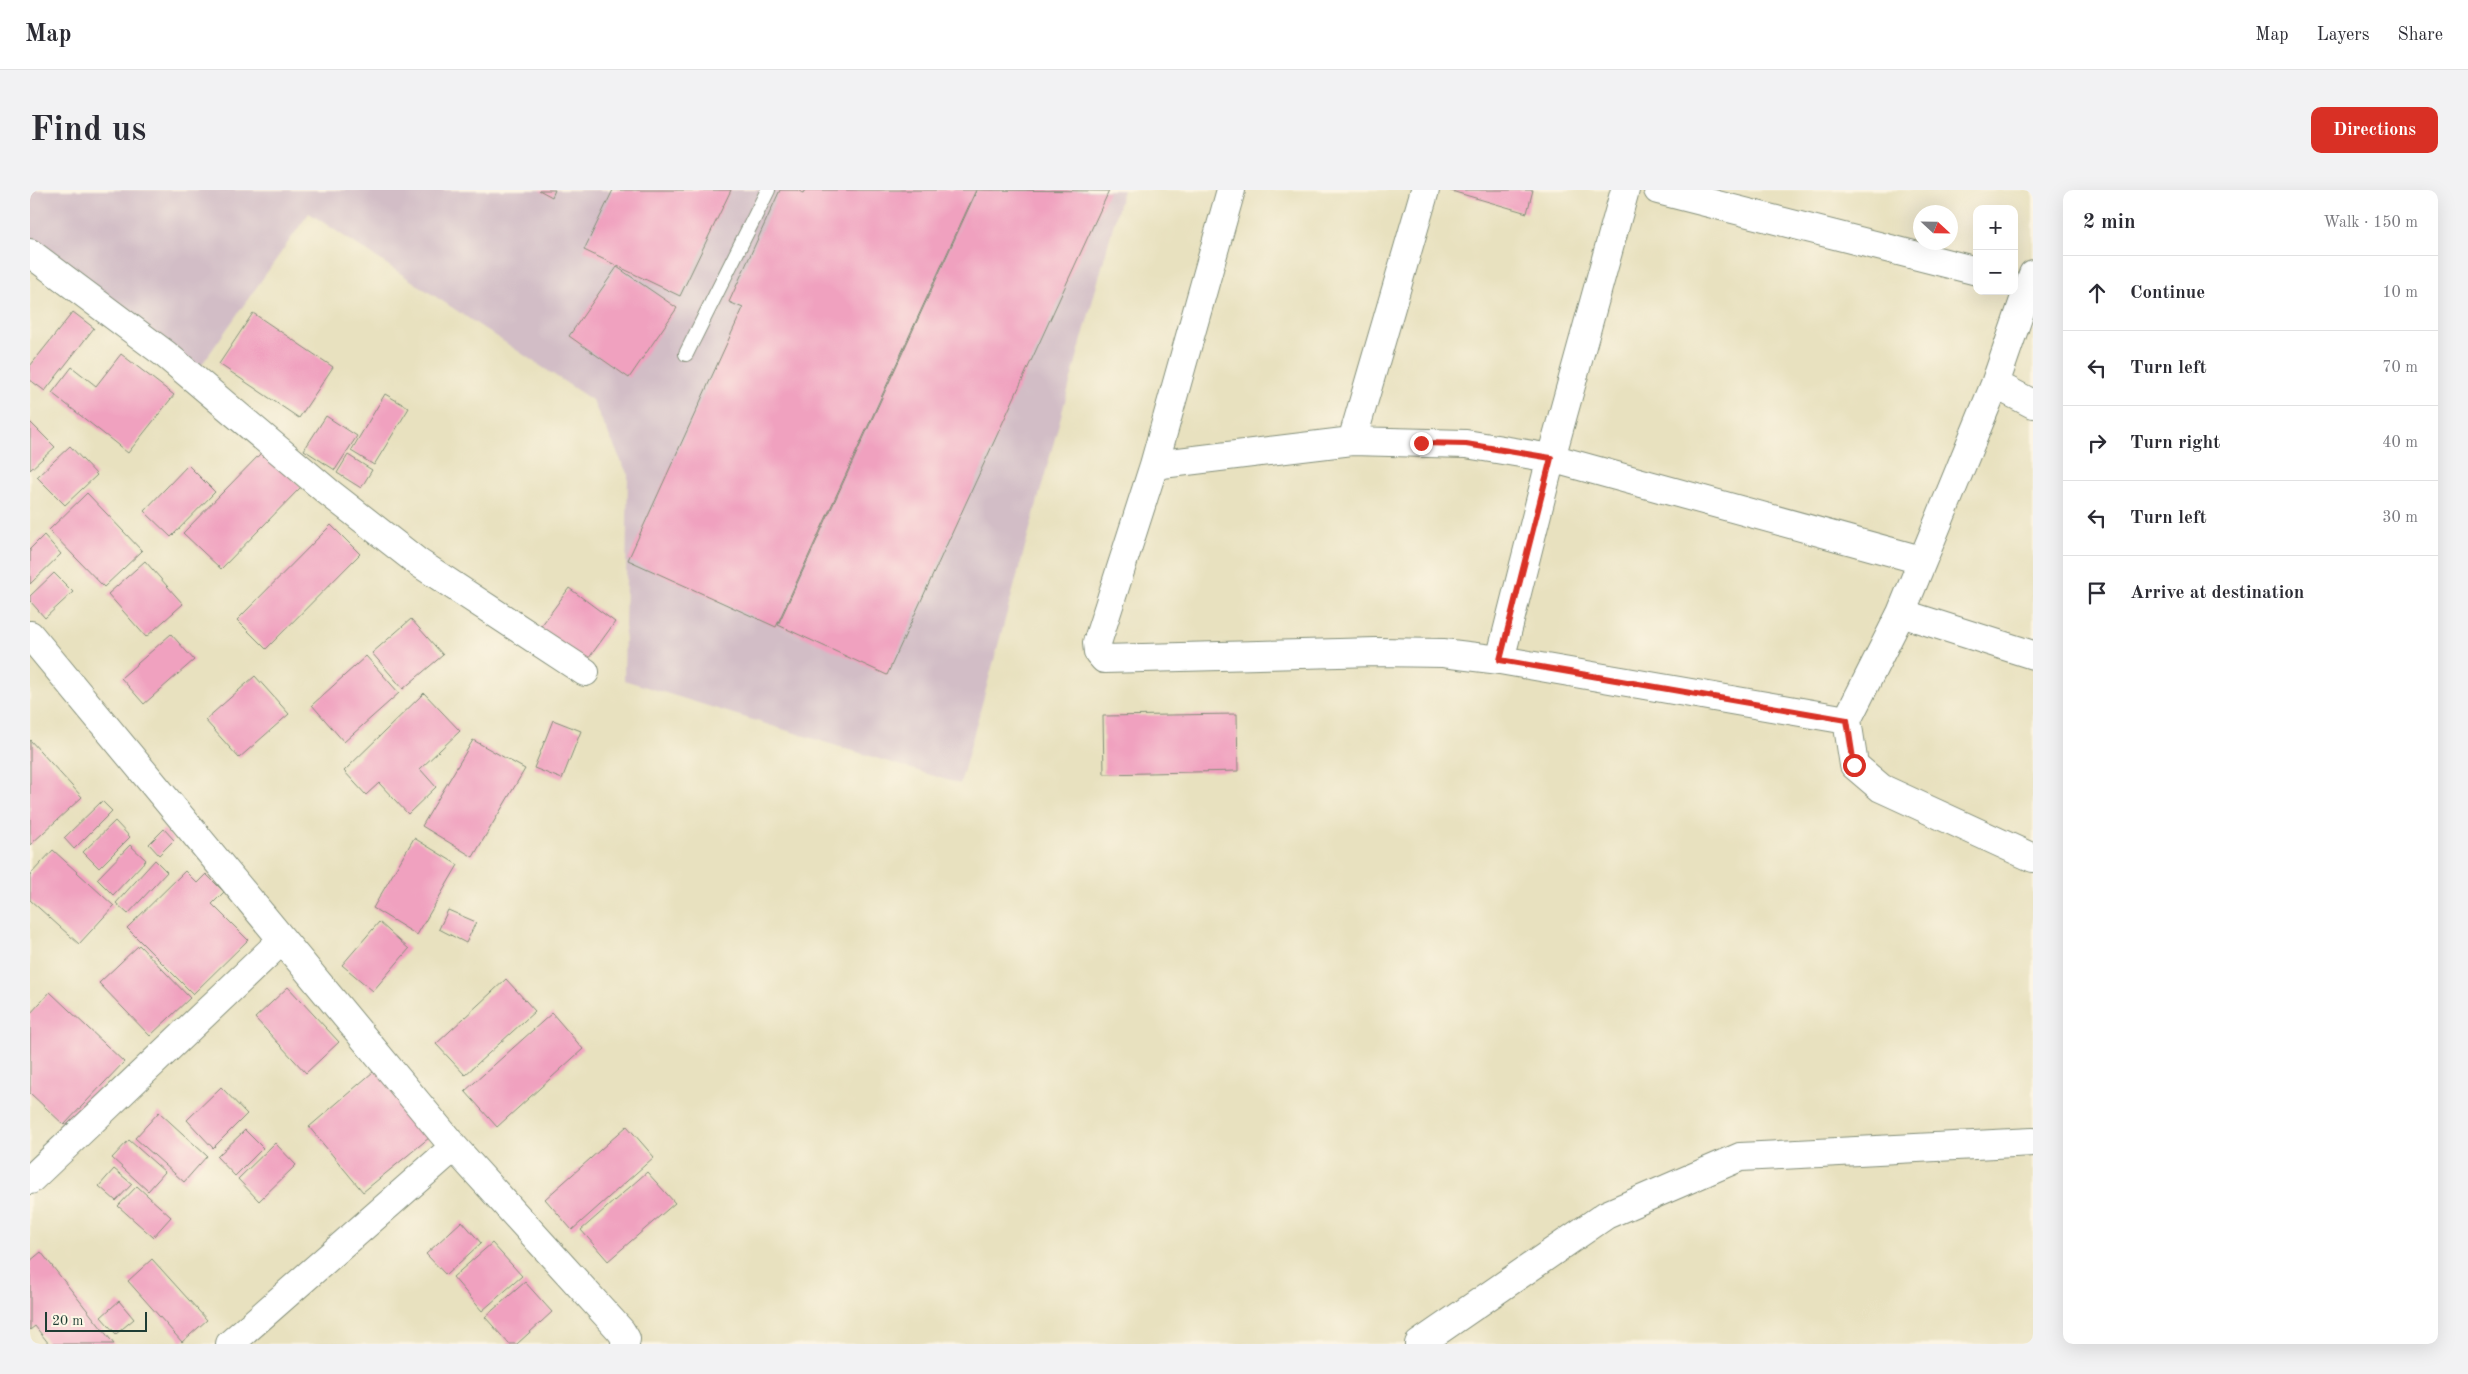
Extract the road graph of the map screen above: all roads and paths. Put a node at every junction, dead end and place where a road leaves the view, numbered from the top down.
1 (768, 190) edge
2 (1231, 190) edge
3 (1425, 190) edge
4 (1625, 190) edge
5 (1658, 190) edge
6 (30, 252) edge
7 (1973, 270) edge
8 (2026, 280) edge
9 (686, 354) dead end
10 (1996, 384) junction
11 (2033, 404) edge
12 (1352, 441) junction
13 (1551, 458) junction
14 (1154, 465) junction
15 (1921, 560) junction
16 (1900, 613) junction
17 (30, 635) edge
18 (2033, 655) edge
19 (1500, 660) junction
20 (585, 672) dead end
21 (1847, 720) junction
22 (2033, 858) edge
23 (281, 941) junction
24 (2033, 1142) edge
25 (454, 1147) junction
26 (30, 1180) edge
27 (230, 1344) edge
28 (625, 1344) edge
29 (1419, 1344) edge

1 - 9 lane
2 - 14 street
3 - 12 street
4 - 13 street
5 - 7 street
6 - 20 street
8 - 10 street
10 - 11 street
10 - 15 street
12 - 13 street
12 - 14 street
13 - 15 street
13 - 19 street
14 - 19 street
15 - 16 street
16 - 18 street
16 - 21 street
17 - 23 street
19 - 21 street
21 - 22 street
23 - 25 street
23 - 26 street
24 - 29 street
25 - 27 street
25 - 28 street

